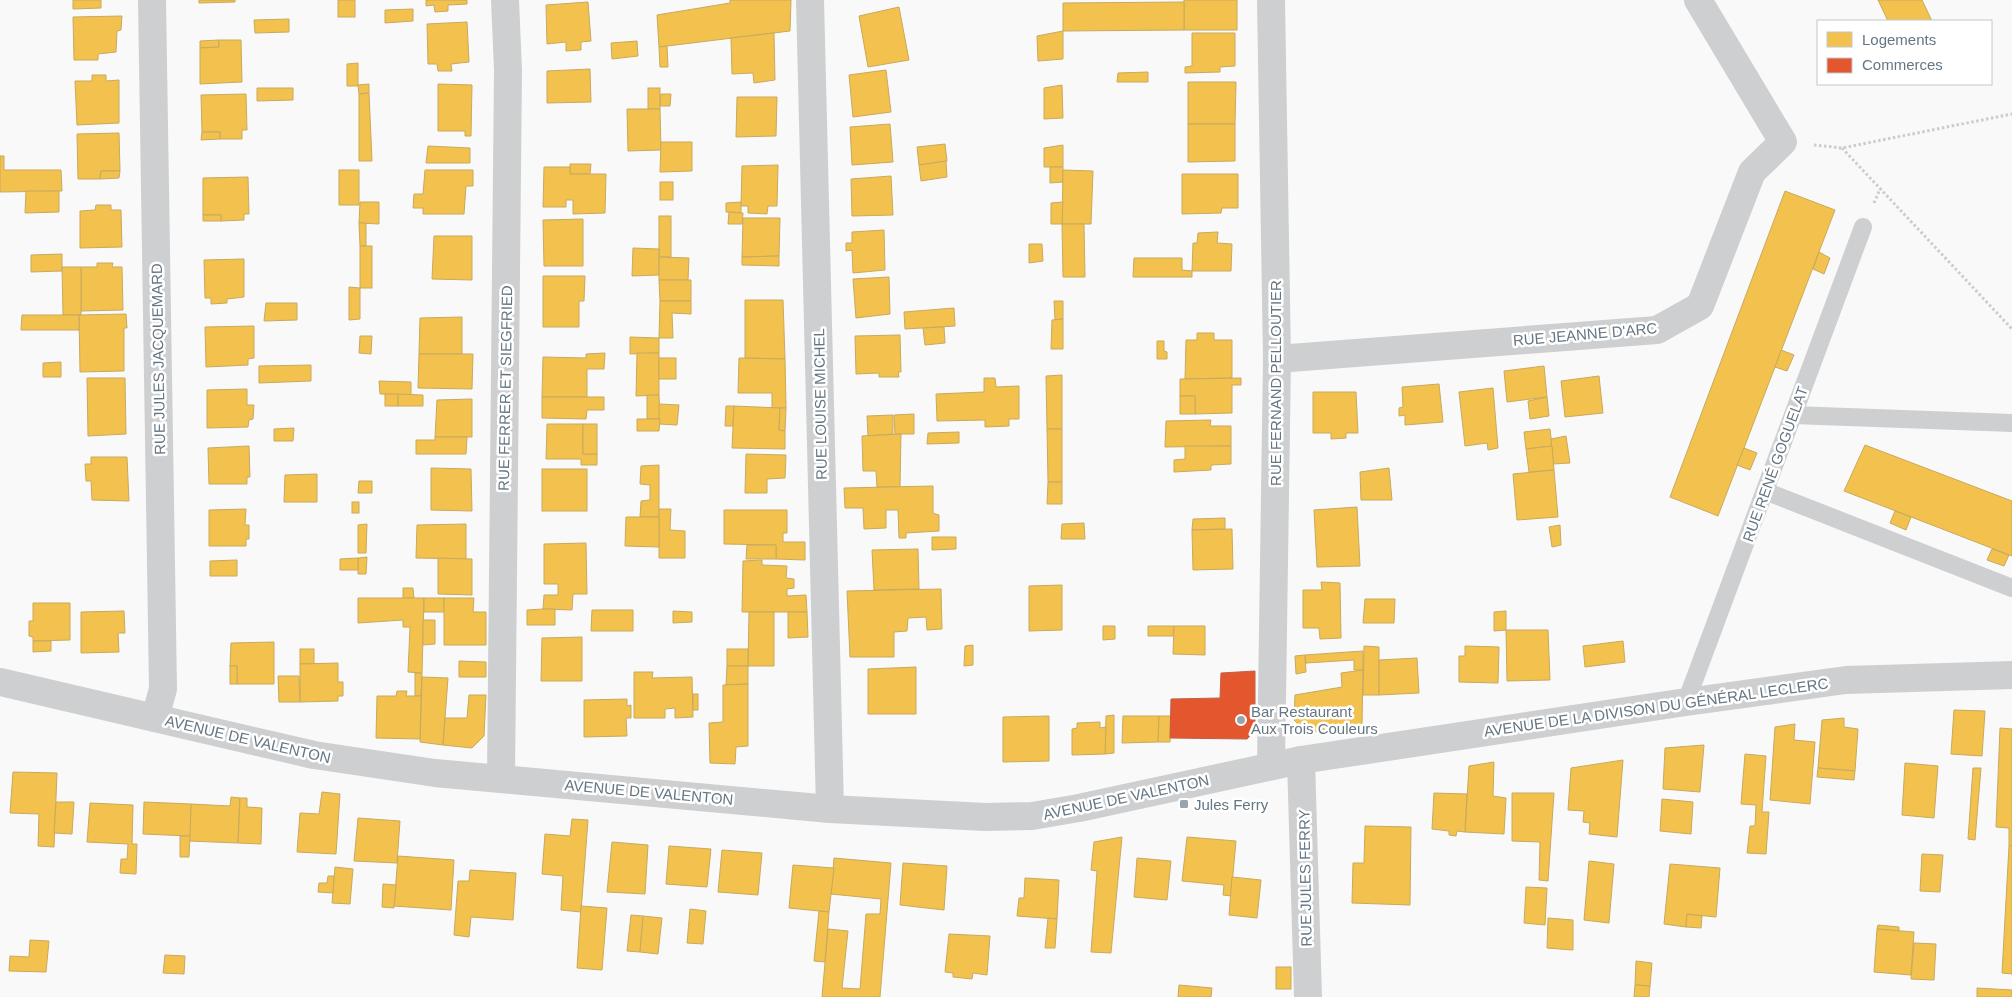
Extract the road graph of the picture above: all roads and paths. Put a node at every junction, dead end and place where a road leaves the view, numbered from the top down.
1 (152, 0) edge
2 (505, 0) edge
3 (810, 0) edge
4 (1271, 0) edge
5 (1698, 0) edge
6 (2012, 114) edge
7 (1783, 142) junction
8 (1842, 148) junction
9 (1863, 227) dead end
10 (2012, 329) edge
11 (1277, 359) junction
12 (1793, 415) junction
13 (2012, 423) edge
14 (1765, 491) junction
15 (2012, 588) edge
16 (2012, 675) edge
17 (0, 682) edge
18 (1686, 702) junction
19 (155, 718) junction
20 (1302, 760) junction
21 (1271, 765) junction
22 (501, 777) junction
23 (830, 809) junction
24 (1308, 997) edge

1 - 19 street, RUE JULES JACQUEMARD
2 - 22 street, RUE FERRER ET SIEGFRIED
3 - 23 street, RUE LOUISE MICHEL
4 - 11 street, RUE FERNAND PELLOUTIER
5 - 7 street
6 - 8 path
7 - 8 path
7 - 11 street, RUE JEANNE D'ARC
8 - 10 path
9 - 12 lane, RUE RENÉ GOGUELAT
11 - 21 street, RUE FERNAND PELLOUTIER
12 - 13 lane
12 - 14 lane, RUE RENÉ GOGUELAT
14 - 15 lane
14 - 18 lane, RUE RENÉ GOGUELAT
16 - 18 street, AVENUE DE LA DIVISON DU GÉNÉRAL LECLERC
17 - 19 street, AVENUE DE VALENTON
18 - 20 street, AVENUE DE LA DIVISON DU GÉNÉRAL LECLERC
19 - 22 street, AVENUE DE VALENTON
20 - 21 street, AVENUE DE VALENTON
20 - 24 street, RUE JULES FERRY
21 - 23 street, AVENUE DE VALENTON
22 - 23 street, AVENUE DE VALENTON

